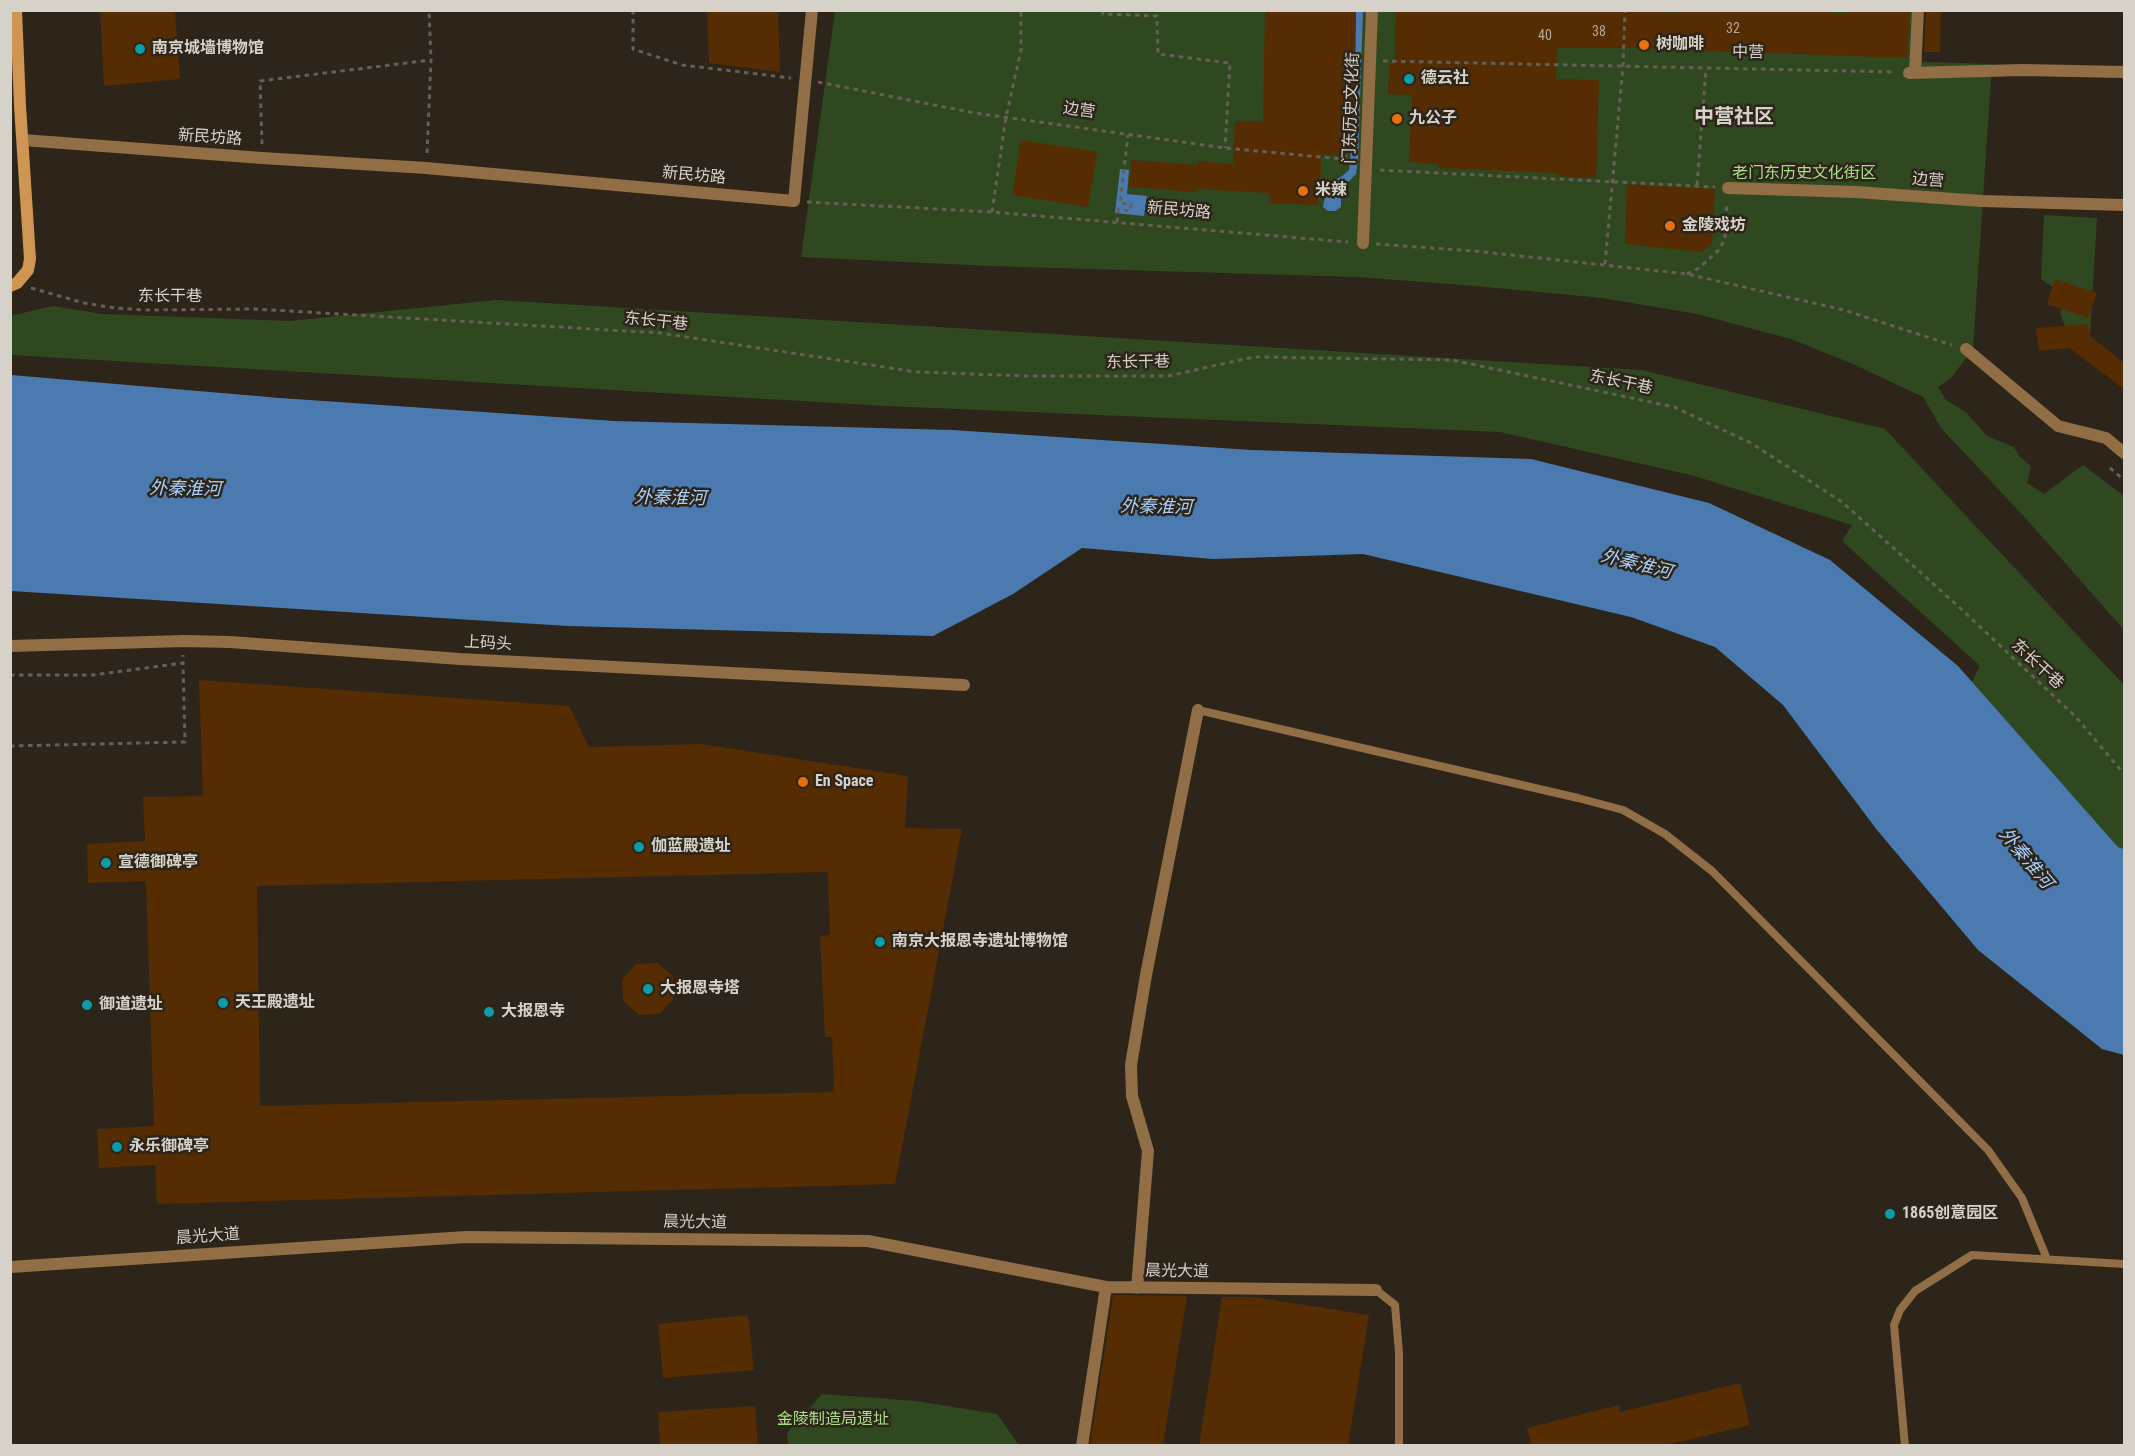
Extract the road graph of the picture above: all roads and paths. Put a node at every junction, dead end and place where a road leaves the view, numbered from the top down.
1 (16, 10) edge
2 (429, 10) edge
3 (633, 10) edge
4 (812, 10) edge
5 (1021, 10) edge
6 (1103, 10) edge
7 (1372, 10) edge
8 (1625, 10) edge
9 (1918, 10) edge
10 (431, 60) junction
11 (1370, 60) junction
12 (1623, 66) junction
13 (1706, 69) junction
14 (1912, 72) junction
15 (2124, 72) edge
16 (805, 79) junction
17 (1006, 117) junction
18 (1128, 134) junction
19 (23, 140) junction
20 (1225, 148) junction
21 (262, 158) junction
22 (1350, 160) dead end
23 (426, 168) junction
24 (1366, 169) junction
25 (1612, 181) junction
26 (1728, 188) joint
27 (794, 201) junction
28 (2124, 205) edge
29 (992, 212) junction
30 (1117, 222) junction
31 (1363, 243) junction
32 (1605, 264) junction
33 (1688, 274) junction
34 (14, 284) edge
35 (1966, 349) joint
36 (2106, 438) junction
37 (2124, 439) edge
38 (2124, 453) edge
39 (2110, 468) dead end
40 (2124, 480) edge
41 (184, 641) junction
42 (10, 646) edge
43 (183, 663) junction
44 (10, 675) edge
45 (964, 685) dead end
46 (1198, 710) joint
47 (10, 746) edge
48 (2124, 774) edge
49 (2047, 1259) junction
50 (2124, 1263) edge
51 (10, 1267) edge
52 (1106, 1287) junction
53 (1137, 1288) junction
54 (1376, 1290) joint
55 (1082, 1446) edge
56 (1399, 1446) edge
57 (1905, 1446) edge

1 - 19 main road
2 - 10 path
3 - 16 path, 边营
4 - 16 street
5 - 17 path
6 - 20 path
7 - 11 street, 门东历史文化街
8 - 12 path
9 - 14 street
10 - 21 path
10 - 23 path
11 - 12 path, 中营
11 - 24 street, 门东历史文化街
12 - 13 path, 中营
12 - 25 path
13 - 14 path, 中营
13 - 25 path
14 - 15 street
16 - 17 path, 边营
16 - 27 street
17 - 18 path, 边营
17 - 29 path
18 - 20 path, 边营
18 - 30 path
19 - 21 street, 新民坊路
19 - 34 main road
20 - 22 path, 边营
21 - 23 street, 新民坊路
23 - 27 street, 新民坊路
24 - 25 path
24 - 31 street, 门东历史文化街
25 - 32 path
26 - 28 street, 边营
26 - 33 path
27 - 29 path, 新民坊路
29 - 30 path, 新民坊路
30 - 31 path, 新民坊路
31 - 32 path, 新民坊路
32 - 33 path, 新民坊路
33 - 35 path, 新民坊路
34 - 48 path, 东长干巷
35 - 36 street
36 - 37 street
36 - 38 street
39 - 40 path
41 - 42 street, 上码头
41 - 43 path
41 - 45 street, 上码头
43 - 44 path
43 - 47 path
46 - 49 lane
46 - 53 street
49 - 50 lane
49 - 57 lane
51 - 52 street, 晨光大道
52 - 53 street, 晨光大道
52 - 55 street
53 - 54 street, 晨光大道
54 - 56 lane

